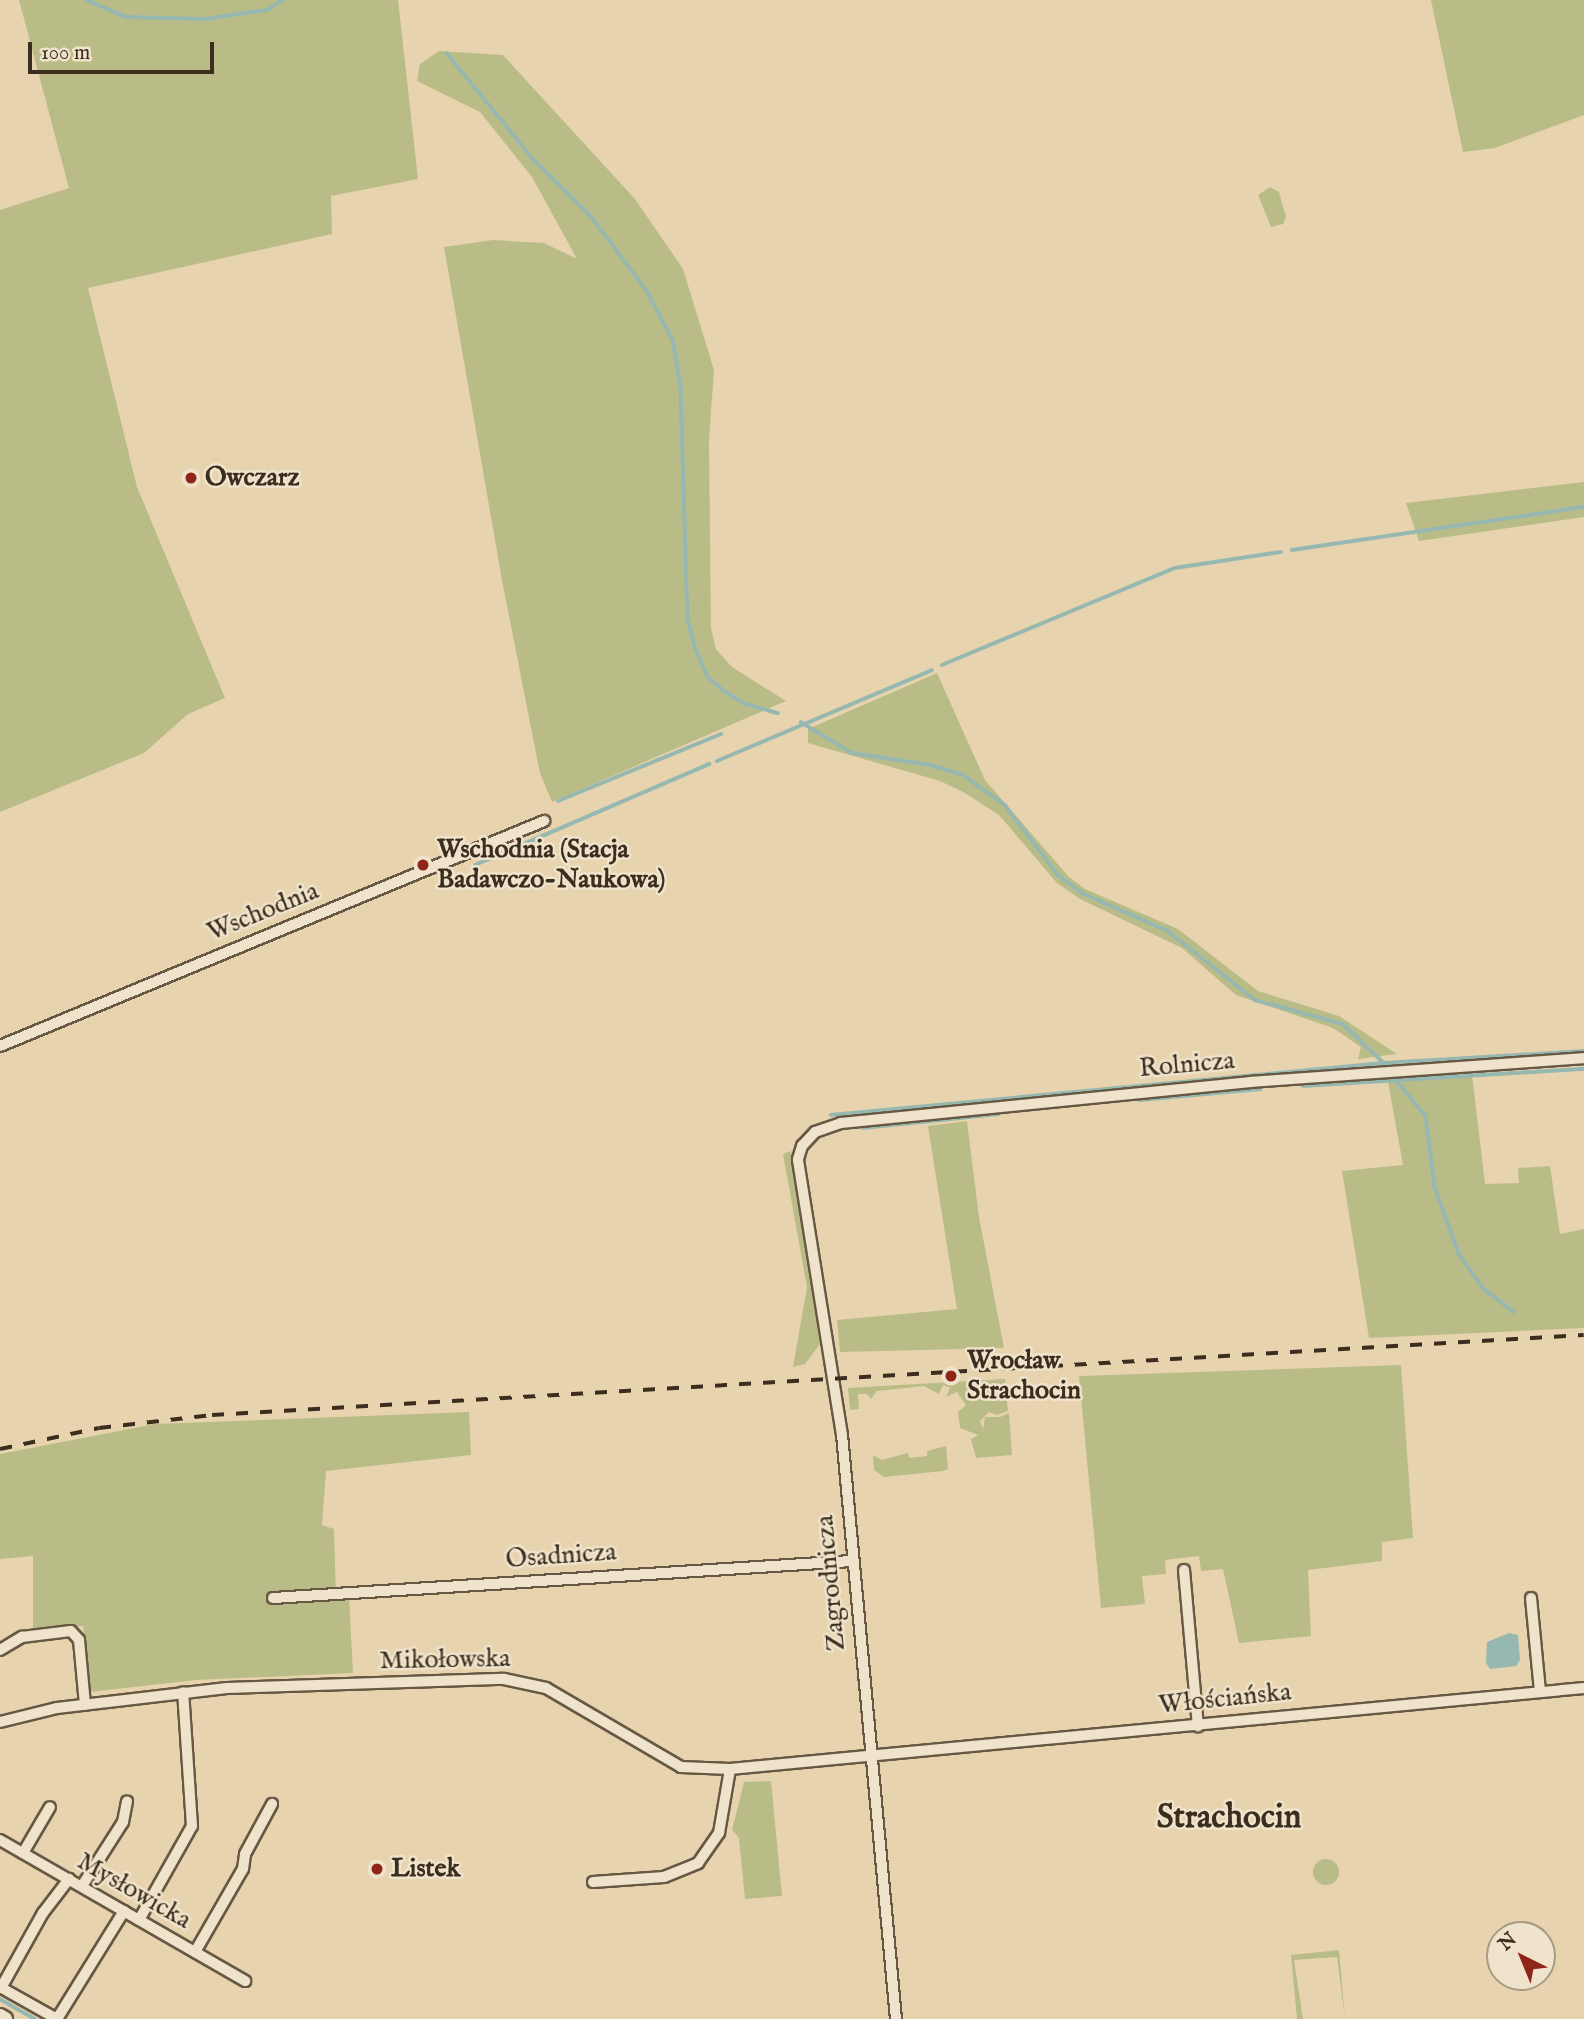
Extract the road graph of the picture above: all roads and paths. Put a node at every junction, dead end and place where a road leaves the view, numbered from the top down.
1 (544, 821) dead end
2 (0, 1046) edge
3 (1584, 1058) edge
4 (802, 1146) joint
5 (852, 1561) junction
6 (1184, 1570) dead end
7 (273, 1598) dead end
8 (1531, 1598) dead end
9 (0, 1650) edge
10 (1584, 1688) edge
11 (183, 1692) junction
12 (1540, 1692) junction
13 (85, 1705) junction
14 (0, 1722) edge
15 (1198, 1726) junction
16 (870, 1759) junction
17 (730, 1769) junction
18 (127, 1801) dead end
19 (272, 1804) dead end
20 (50, 1807) dead end
21 (2, 1845) edge
22 (23, 1853) junction
23 (69, 1879) junction
24 (593, 1882) dead end
25 (82, 1886) junction
26 (124, 1911) junction
27 (139, 1920) junction
28 (195, 1952) junction
29 (245, 1981) dead end
30 (1, 1987) edge
31 (0, 2016) edge
32 (5, 2019) edge
33 (896, 2019) edge

1 - 2 street, Wschodnia
3 - 4 street, Rolnicza
4 - 5 street, Zagrodnicza
5 - 7 street, Osadnicza
5 - 16 street, Zagrodnicza
6 - 15 street
8 - 12 street
9 - 13 street
10 - 12 street, Włościańska
11 - 13 street, Mikołowska
11 - 17 street, Mikołowska
11 - 27 street
12 - 15 street, Włościańska
13 - 14 street, Mikołowska
15 - 16 street, Włościańska
16 - 17 street, Mikołowska
16 - 33 street, Zagrodnicza
17 - 24 street
18 - 25 street
19 - 28 street
20 - 22 street
21 - 22 street, Mysłowicka
22 - 23 street, Mysłowicka
23 - 25 street, Mysłowicka
23 - 30 street
25 - 26 street, Mysłowicka
26 - 27 street, Mysłowicka
26 - 30 street
27 - 28 street, Mysłowicka
28 - 29 street, Mysłowicka
31 - 32 main road

